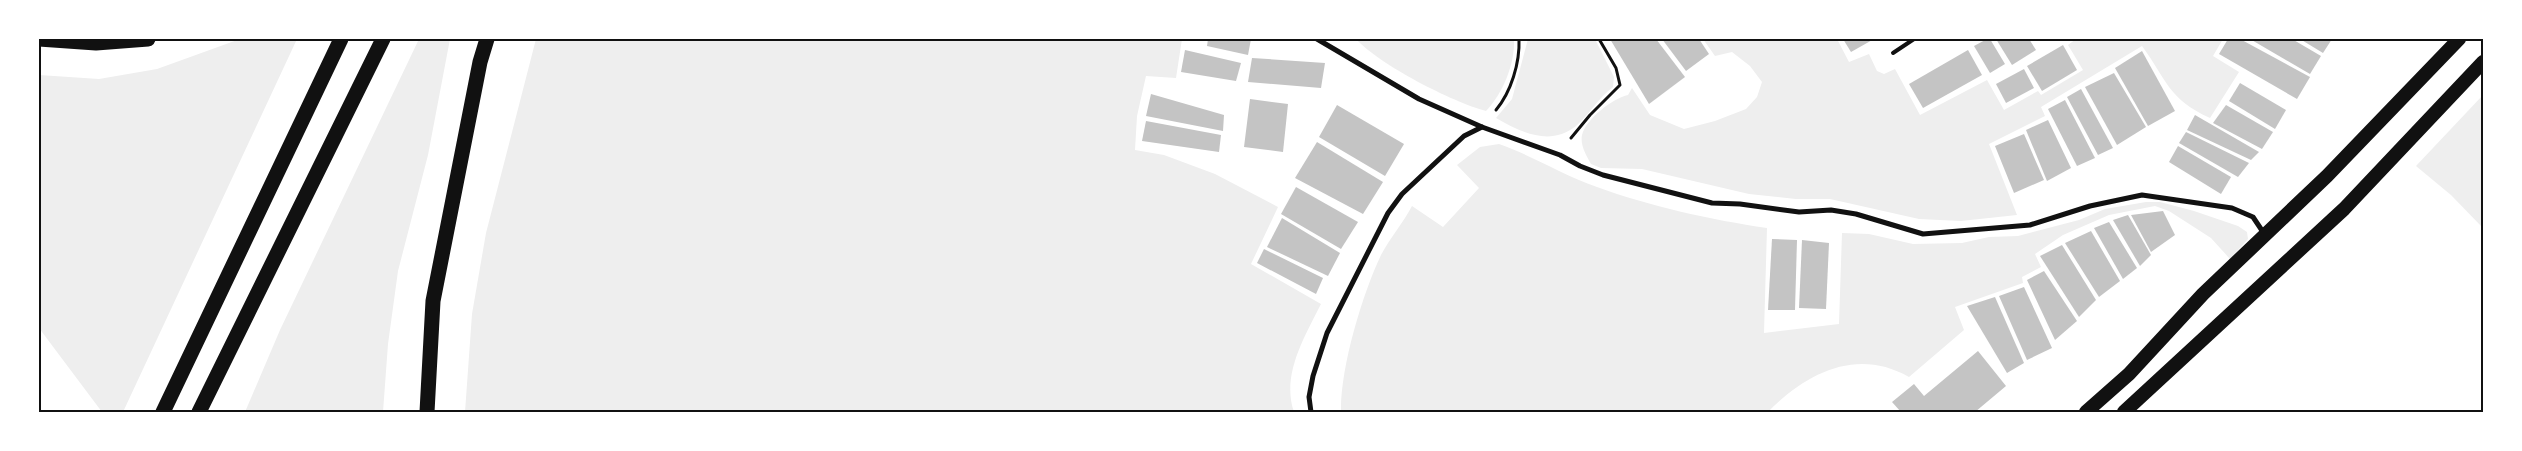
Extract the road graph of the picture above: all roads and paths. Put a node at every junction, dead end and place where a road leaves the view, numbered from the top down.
1 (39, 39) edge
2 (148, 39) edge
3 (341, 39) edge
4 (383, 39) edge
5 (487, 39) edge
6 (1317, 39) edge
7 (1519, 39) edge
8 (1599, 39) edge
9 (1914, 39) edge
10 (2460, 39) edge
11 (1892, 53) dead end
12 (2483, 62) edge
13 (1482, 127) junction
14 (1560, 155) junction
15 (2265, 235) junction
16 (163, 412) edge
17 (199, 412) edge
18 (427, 412) edge
19 (1312, 412) edge
20 (2086, 412) edge
21 (2124, 412) edge

1 - 2 highway
3 - 16 highway
4 - 17 highway
5 - 18 highway
6 - 13 street
7 - 13 path
8 - 14 path
9 - 11 lane
10 - 15 highway
12 - 21 highway
13 - 14 street
13 - 19 street
14 - 15 street
15 - 20 highway

